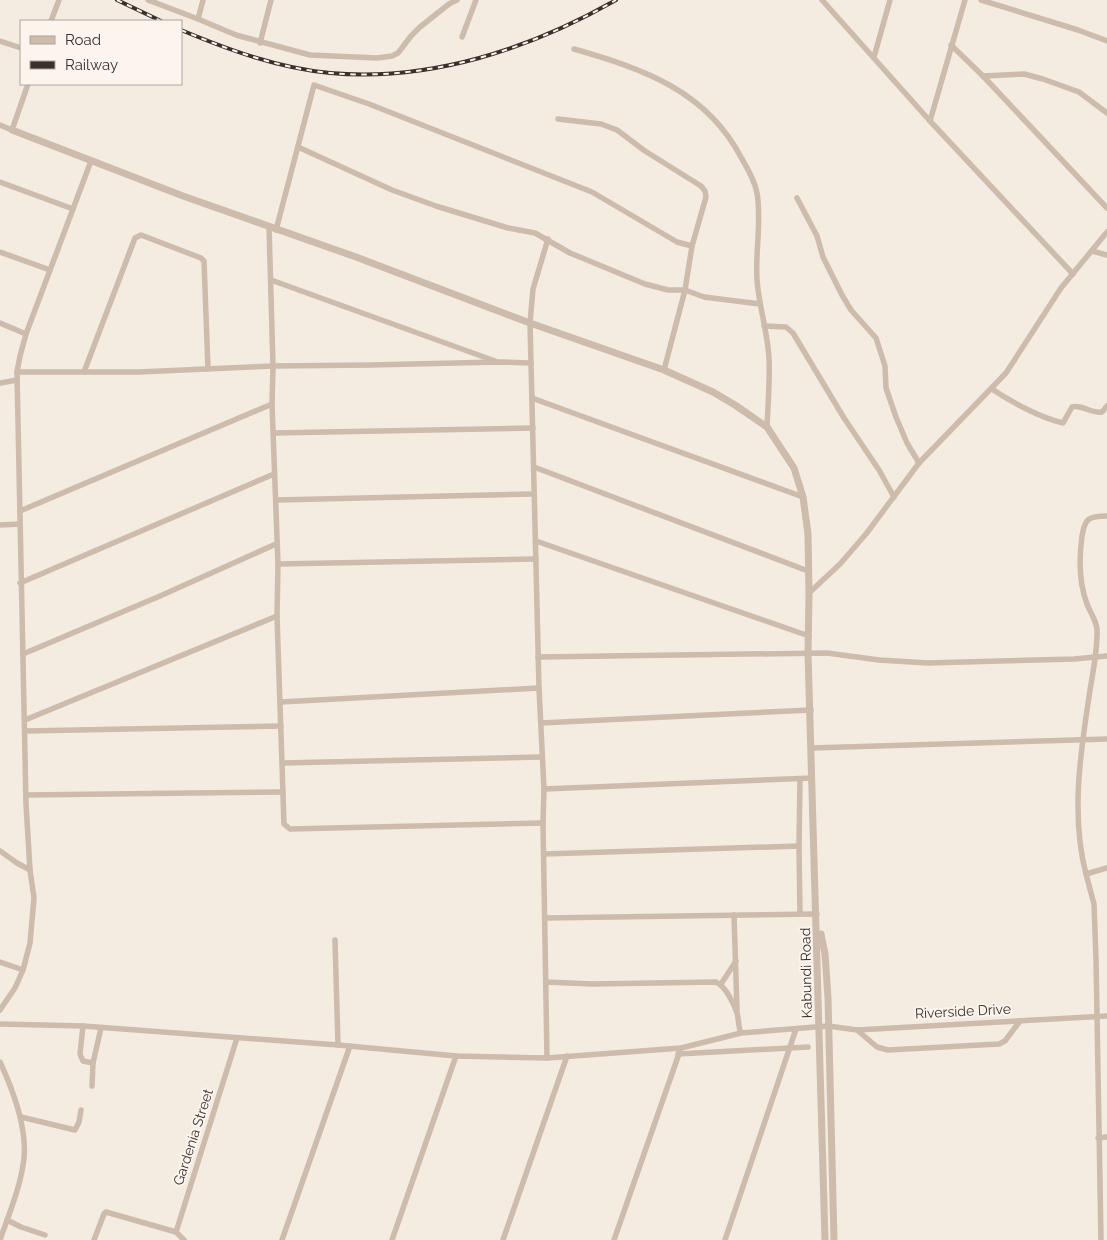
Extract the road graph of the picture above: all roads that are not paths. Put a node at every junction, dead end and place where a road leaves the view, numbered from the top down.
1 (59, 0) edge
2 (148, 0) edge
3 (203, 0) edge
4 (271, 0) edge
5 (457, 0) edge
6 (476, 0) edge
7 (890, 0) edge
8 (965, 0) edge
9 (981, 0) edge
10 (824, 1) edge
11 (198, 19) junction
12 (51, 20) edge
13 (462, 37) dead end
14 (0, 41) edge
15 (1107, 41) edge
16 (260, 42) junction
17 (951, 45) junction
18 (20, 48) edge
19 (574, 49) dead end
20 (874, 58) junction
21 (983, 76) junction
22 (28, 85) edge
23 (1107, 113) edge
24 (558, 119) dead end
25 (930, 121) junction
26 (0, 125) edge
27 (12, 130) junction
28 (298, 147) junction
29 (91, 160) junction
30 (0, 182) edge
31 (797, 198) dead end
32 (1107, 208) edge
33 (73, 209) junction
34 (273, 228) junction
35 (1107, 232) edge
36 (548, 239) junction
37 (692, 246) junction
38 (1092, 251) junction
39 (0, 252) edge
40 (1107, 255) edge
41 (50, 270) junction
42 (1073, 274) junction
43 (271, 280) junction
44 (685, 290) junction
45 (760, 304) junction
46 (0, 323) edge
47 (530, 323) junction
48 (764, 326) junction
49 (26, 334) junction
50 (499, 362) junction
51 (531, 363) junction
52 (273, 366) junction
53 (208, 369) junction
54 (664, 370) junction
55 (17, 372) junction
56 (84, 372) junction
57 (17, 380) junction
58 (0, 383) edge
59 (992, 389) junction
60 (532, 398) junction
61 (272, 404) junction
62 (1107, 406) edge
63 (767, 426) junction
64 (533, 428) junction
65 (274, 434) junction
66 (919, 463) junction
67 (534, 468) junction
68 (274, 474) junction
69 (534, 494) junction
70 (803, 497) junction
71 (894, 497) junction
72 (276, 500) junction
73 (20, 511) junction
74 (1107, 516) edge
75 (20, 524) junction
76 (0, 525) edge
77 (536, 541) junction
78 (276, 544) junction
79 (536, 558) junction
80 (278, 564) junction
81 (808, 570) junction
82 (20, 583) junction
83 (810, 593) junction
84 (277, 616) junction
85 (809, 636) junction
86 (808, 653) junction
87 (23, 654) junction
88 (1107, 656) edge
89 (538, 657) junction
90 (1095, 658) junction
91 (539, 688) junction
92 (281, 702) junction
93 (811, 710) junction
94 (25, 720) junction
95 (541, 723) junction
96 (281, 726) junction
97 (25, 731) junction
98 (1107, 739) edge
99 (1084, 740) junction
100 (811, 748) junction
101 (542, 757) junction
102 (283, 763) junction
103 (812, 778) junction
104 (800, 779) junction
105 (544, 789) junction
106 (283, 792) junction
107 (26, 795) junction
108 (543, 823) junction
109 (799, 846) junction
110 (0, 851) edge
111 (544, 854) junction
112 (1107, 868) edge
113 (30, 870) junction
114 (1086, 874) junction
115 (800, 914) junction
116 (817, 914) junction
117 (734, 915) junction
118 (545, 918) junction
119 (335, 940) dead end
120 (736, 961) junction
121 (0, 962) edge
122 (23, 970) junction
123 (546, 982) junction
124 (720, 984) junction
125 (0, 1010) edge
126 (738, 1014) junction
127 (1107, 1016) edge
128 (1096, 1017) junction
129 (1020, 1020) junction
130 (0, 1024) edge
131 (83, 1026) junction
132 (828, 1026) junction
133 (820, 1027) junction
134 (101, 1028) junction
135 (796, 1029) junction
136 (856, 1030) junction
137 (741, 1033) junction
138 (238, 1038) junction
139 (338, 1045) junction
140 (350, 1046) junction
141 (808, 1047) dead end
142 (790, 1049) junction
143 (679, 1051) junction
144 (456, 1056) junction
145 (567, 1056) junction
146 (546, 1058) junction
147 (0, 1062) edge
148 (93, 1063) junction
149 (92, 1086) dead end
150 (81, 1110) dead end
151 (20, 1118) junction
152 (1107, 1137) edge
153 (1098, 1138) junction
154 (7, 1220) junction
155 (176, 1232) junction
156 (45, 1235) dead end
157 (0, 1240) edge
158 (94, 1240) edge
159 (184, 1240) edge
160 (282, 1240) edge
161 (392, 1240) edge
162 (503, 1240) edge
163 (614, 1240) edge
164 (725, 1240) edge
165 (825, 1240) edge
166 (834, 1240) edge
167 (1100, 1240) edge

1 - 12 street
2 - 11 street
3 - 11 street
4 - 16 street
5 - 16 street
6 - 13 street
7 - 20 street
8 - 17 street
9 - 15 street
10 - 20 street
11 - 16 street
14 - 18 street
17 - 21 street
17 - 25 street
19 - 45 street
20 - 25 street
21 - 23 street
21 - 32 street
22 - 27 street
24 - 37 street
25 - 42 street
26 - 27 street
27 - 29 street
28 - 34 street
28 - 36 street
28 - 37 street
29 - 33 street
29 - 34 street
30 - 33 street
31 - 66 street
33 - 41 street
34 - 43 street
34 - 47 street
35 - 38 street
36 - 44 street
36 - 47 street
37 - 44 street
38 - 40 street
38 - 42 street
39 - 41 street
41 - 49 street
42 - 59 street
43 - 50 street
43 - 52 street
44 - 45 street
44 - 54 street
45 - 48 street
46 - 49 street
47 - 51 street
47 - 54 street
48 - 63 street
48 - 71 street
49 - 55 street
50 - 51 street
50 - 52 street
51 - 60 street
52 - 53 street
52 - 61 street
53 - 56 street
53 - 56 street
54 - 63 street
55 - 56 street
55 - 57 street
57 - 58 street
57 - 73 street
59 - 62 street
59 - 66 street
60 - 64 street
60 - 70 street
61 - 65 street
61 - 73 street
63 - 70 street
64 - 65 street
64 - 67 street
65 - 68 street
66 - 71 street
67 - 69 street
67 - 81 street
68 - 72 street
68 - 82 street
69 - 72 street
69 - 77 street
70 - 81 street
71 - 83 street
72 - 78 street
73 - 75 street
74 - 90 street
75 - 76 street
75 - 82 street
77 - 79 street
77 - 85 street
78 - 80 street
78 - 87 street
79 - 80 street
79 - 89 street
80 - 84 street
81 - 83 street
82 - 87 street
83 - 85 street
84 - 92 street
84 - 94 street
85 - 86 street
86 - 89 street
86 - 90 street
86 - 93 street
87 - 94 street
88 - 90 street
89 - 91 street
90 - 99 street
91 - 92 street
91 - 95 street
92 - 96 street
93 - 95 street
93 - 100 street
94 - 97 street
95 - 101 street
96 - 97 street
96 - 102 street
97 - 107 street
98 - 99 street
99 - 100 street
99 - 114 street
100 - 103 street
101 - 102 street
101 - 105 street
102 - 106 street
103 - 104 street
103 - 116 street
104 - 105 street
104 - 109 street
105 - 108 street
106 - 107 street
106 - 108 street
107 - 113 street
108 - 111 street
109 - 111 street
109 - 115 street
110 - 113 street
111 - 118 street
112 - 114 street
113 - 122 street
114 - 128 street
115 - 116 street
115 - 117 street
116 - 132 street, Kabundi Road
116 - 133 street, Kabundi Road
117 - 118 street
117 - 120 street
118 - 123 street
119 - 139 street
120 - 124 street
120 - 126 street
121 - 122 street
122 - 125 street
123 - 124 street
123 - 146 street
124 - 126 street
126 - 137 street
127 - 128 street, Riverside Drive
128 - 129 street, Riverside Drive
128 - 153 street
129 - 136 street, Riverside Drive
129 - 136 street
130 - 131 street
131 - 134 street
131 - 148 street
132 - 133 street, Riverside Drive
132 - 136 street, Riverside Drive
132 - 166 street, Kabundi Road
133 - 135 street, Riverside Drive
133 - 165 street, Kabundi Road
134 - 138 street
134 - 148 street
135 - 137 street, Riverside Drive
135 - 142 street
137 - 143 street, Riverside Drive
138 - 139 street
138 - 155 street, Gardenia Street
139 - 140 street
140 - 144 street
140 - 160 street
141 - 142 street
142 - 143 street
142 - 164 street
143 - 145 street
143 - 163 street
144 - 146 street
144 - 161 street
145 - 146 street
145 - 162 street
147 - 151 street
148 - 149 street
150 - 151 street
151 - 154 street
152 - 153 street
153 - 167 street
154 - 156 street
154 - 157 street
155 - 158 street
155 - 159 street

